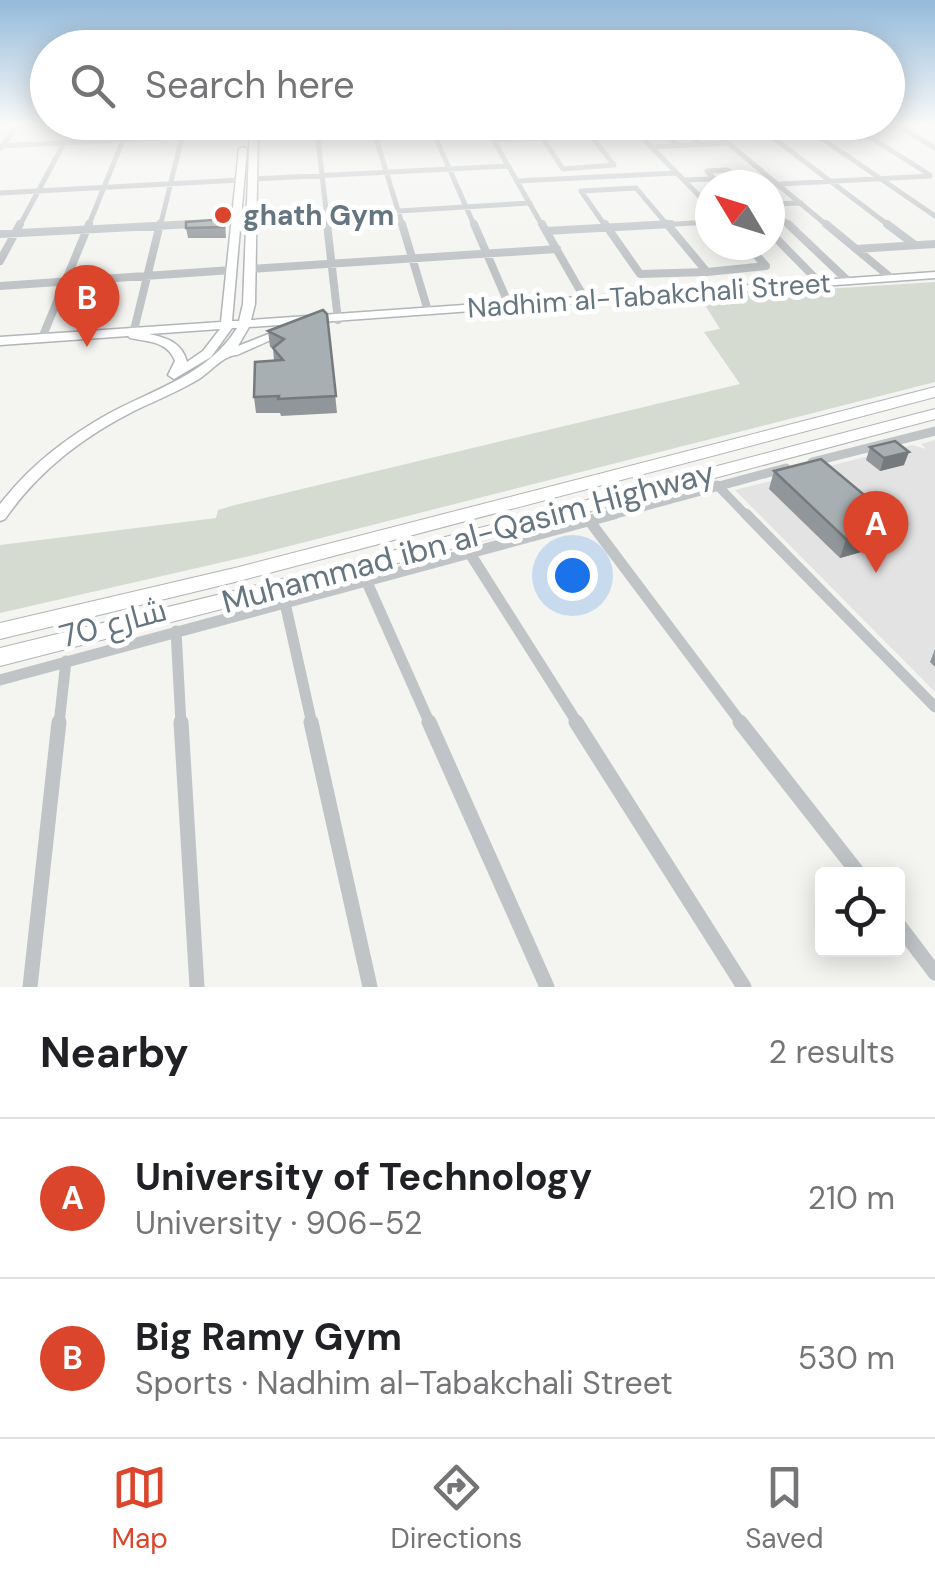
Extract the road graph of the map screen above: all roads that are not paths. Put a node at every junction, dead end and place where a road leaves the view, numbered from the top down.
1 (49, 171) edge
2 (110, 171) edge
3 (173, 171) edge
4 (246, 171) edge
5 (321, 171) edge
6 (406, 171) edge
7 (451, 171) edge
8 (511, 171) edge
9 (565, 171) edge
10 (819, 171) edge
11 (871, 171) edge
12 (386, 172) junction
13 (676, 173) joint
14 (322, 176) junction
15 (933, 177) edge
16 (570, 178) junction
17 (881, 178) junction
18 (246, 179) junction
19 (695, 179) edge
20 (684, 180) junction
21 (833, 181) junction
22 (517, 182) junction
23 (170, 184) junction
24 (785, 184) edge
25 (104, 187) junction
26 (785, 189) edge
27 (38, 191) junction
28 (581, 191) junction
29 (695, 192) edge
30 (0, 193) edge
31 (801, 203) junction
32 (530, 204) junction
33 (785, 204) edge
34 (466, 207) junction
35 (398, 212) junction
36 (327, 216) junction
37 (935, 216) edge
38 (251, 220) junction
39 (785, 220) edge
40 (236, 222) junction
41 (218, 223) edge
42 (695, 223) edge
43 (198, 224) edge
44 (668, 224) junction
45 (160, 226) junction
46 (607, 228) junction
47 (86, 230) junction
48 (546, 231) junction
49 (15, 233) junction
50 (0, 234) edge
51 (935, 244) edge
52 (915, 245) junction
53 (785, 247) edge
54 (557, 249) junction
55 (856, 249) junction
56 (486, 254) junction
57 (820, 254) junction
58 (794, 256) junction
59 (412, 258) junction
60 (760, 260) edge
61 (0, 261) edge
62 (333, 264) junction
63 (250, 269) junction
64 (232, 270) junction
65 (707, 272) junction
66 (935, 275) edge
67 (148, 276) junction
68 (890, 277) junction
69 (847, 280) junction
70 (65, 282) junction
71 (819, 282) junction
72 (0, 286) edge
73 (586, 299) junction
74 (229, 304) junction
75 (249, 304) junction
76 (509, 305) junction
77 (428, 311) junction
78 (338, 318) junction
79 (298, 319) junction
80 (316, 323) junction
81 (247, 325) junction
82 (186, 326) junction
83 (227, 326) junction
84 (132, 333) junction
85 (44, 338) junction
86 (1, 345) edge
87 (208, 368) junction
88 (174, 375) junction
89 (935, 392) edge
90 (935, 414) edge
91 (935, 432) edge
92 (718, 485) junction
93 (2, 506) edge
94 (588, 519) junction
95 (469, 552) junction
96 (366, 580) junction
97 (285, 603) junction
98 (0, 631) edge
99 (176, 631) junction
100 (0, 656) edge
101 (66, 662) junction
102 (0, 680) edge
103 (935, 707) edge
104 (854, 867) edge
105 (905, 933) edge
106 (935, 973) edge
107 (30, 987) edge
108 (197, 987) edge
109 (370, 987) edge
110 (547, 987) edge
111 (744, 987) edge

1 - 27 street
2 - 25 street
3 - 23 street
4 - 18 main road
5 - 14 street
6 - 12 street
7 - 34 street
8 - 22 street
9 - 16 street
10 - 21 street
11 - 17 street
12 - 14 street
12 - 35 street
13 - 16 street
13 - 20 street
14 - 18 street
14 - 36 street
15 - 17 street
16 - 22 street
16 - 28 street
17 - 21 street
17 - 37 street
18 - 23 street
18 - 38 main road
18 - 40 main road
19 - 20 street
20 - 29 street
21 - 24 street
21 - 52 street
22 - 32 street
23 - 25 street
23 - 45 street
25 - 27 street
25 - 47 street
26 - 31 street
27 - 30 street
27 - 49 street
28 - 44 street
28 - 46 street
31 - 33 street
31 - 55 street
32 - 34 street
32 - 48 street
34 - 35 street
34 - 56 street
35 - 36 street
35 - 59 street
36 - 38 street
36 - 62 street
38 - 63 main road
39 - 57 street
40 - 41 street
40 - 64 main road
42 - 44 street
43 - 45 street
44 - 46 street
44 - 65 street
45 - 47 street
45 - 67 street
46 - 48 street
46 - 65 street
47 - 49 street
47 - 70 street
48 - 54 street
49 - 50 street
49 - 61 street
51 - 52 street
52 - 55 street
53 - 58 street
54 - 56 street
54 - 73 street
55 - 68 street
56 - 59 street
56 - 76 street
57 - 58 street
57 - 69 street
58 - 71 street
59 - 62 street
59 - 77 street
60 - 65 street
62 - 63 street
62 - 78 street
63 - 75 main road
64 - 67 street
64 - 74 main road
66 - 68 main road, Nadhim al-Tabakchali Street
67 - 70 street
67 - 84 street
68 - 69 main road, Nadhim al-Tabakchali Street
69 - 71 main road, Nadhim al-Tabakchali Street
70 - 72 street
70 - 85 street
71 - 73 main road, Nadhim al-Tabakchali Street
73 - 76 main road, Nadhim al-Tabakchali Street
74 - 82 main road
74 - 83 main road
75 - 79 main road
75 - 81 main road
76 - 77 main road, Nadhim al-Tabakchali Street
77 - 78 main road, Nadhim al-Tabakchali Street
78 - 79 main road, Nadhim al-Tabakchali Street
78 - 80 main road, Nadhim al-Tabakchali Street
79 - 81 main road, Nadhim al-Tabakchali Street
80 - 81 main road, Nadhim al-Tabakchali Street
80 - 87 main road
81 - 83 main road, Nadhim al-Tabakchali Street
81 - 87 main road
82 - 83 main road, Nadhim al-Tabakchali Street
82 - 84 main road, Nadhim al-Tabakchali Street
83 - 84 main road, Nadhim al-Tabakchali Street
83 - 88 main road
84 - 85 main road, Nadhim al-Tabakchali Street
84 - 88 main road
85 - 86 main road, Nadhim al-Tabakchali Street
87 - 93 main road
88 - 93 main road
89 - 98 highway, Muhammad ibn al-Qasim Highway
90 - 100 highway, Muhammad ibn al-Qasim Highway
91 - 92 street, شارع 70
92 - 94 street, شارع 70
92 - 103 street
94 - 95 street, شارع 70
94 - 104 street
95 - 96 street, شارع 70
95 - 111 street
96 - 97 street, شارع 70
96 - 110 street
97 - 99 street, شارع 70
97 - 109 street
99 - 101 street, شارع 70
99 - 108 street
101 - 102 street, شارع 70
101 - 107 street
105 - 106 street

